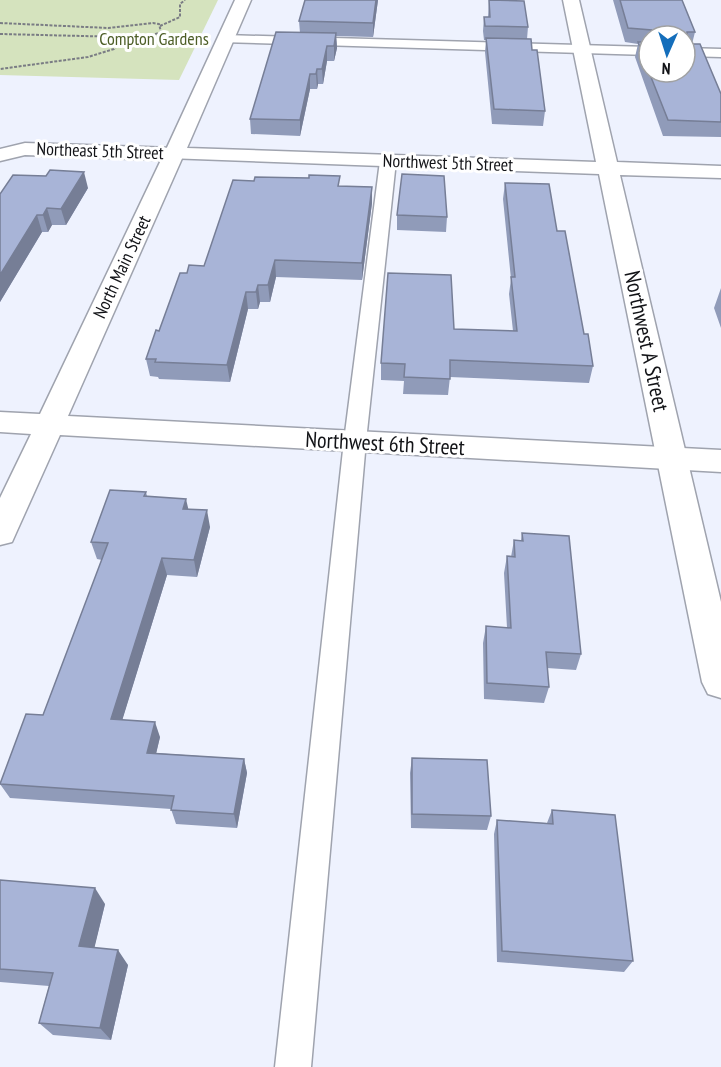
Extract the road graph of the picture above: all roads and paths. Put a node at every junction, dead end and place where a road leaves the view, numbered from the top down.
1 (185, 0) edge
2 (243, 0) edge
3 (571, 0) edge
4 (0, 23) edge
5 (160, 26) junction
6 (0, 34) edge
7 (125, 37) junction
8 (225, 39) junction
9 (582, 49) junction
10 (637, 51) edge
11 (697, 52) edge
12 (721, 53) edge
13 (0, 69) edge
14 (174, 154) junction
15 (0, 155) edge
16 (388, 161) junction
17 (609, 168) junction
18 (721, 172) edge
19 (0, 422) edge
20 (50, 424) junction
21 (355, 441) junction
22 (672, 458) junction
23 (721, 461) edge
24 (0, 532) edge
25 (721, 682) edge
26 (293, 1067) edge

1 - 5 path
2 - 8 street, North Main Street
3 - 9 street, Northwest A Street
4 - 5 path
5 - 7 path
6 - 7 path
7 - 13 path
8 - 9 lane
8 - 14 street, North Main Street
9 - 10 lane
9 - 17 street, Northwest A Street
11 - 12 lane
14 - 15 street, Northeast 5th Street
14 - 16 street, Northwest 5th Street
14 - 20 street, North Main Street
16 - 17 street, Northwest 5th Street
16 - 21 lane
17 - 18 street, Northwest 5th Street
17 - 22 street, Northwest A Street
19 - 20 street, Northwest 6th Street
20 - 21 street, Northwest 6th Street
20 - 24 street, North Main Street
21 - 22 street, Northwest 6th Street
21 - 26 lane
22 - 23 street, Northwest 6th Street
22 - 25 street, Northwest A Street

